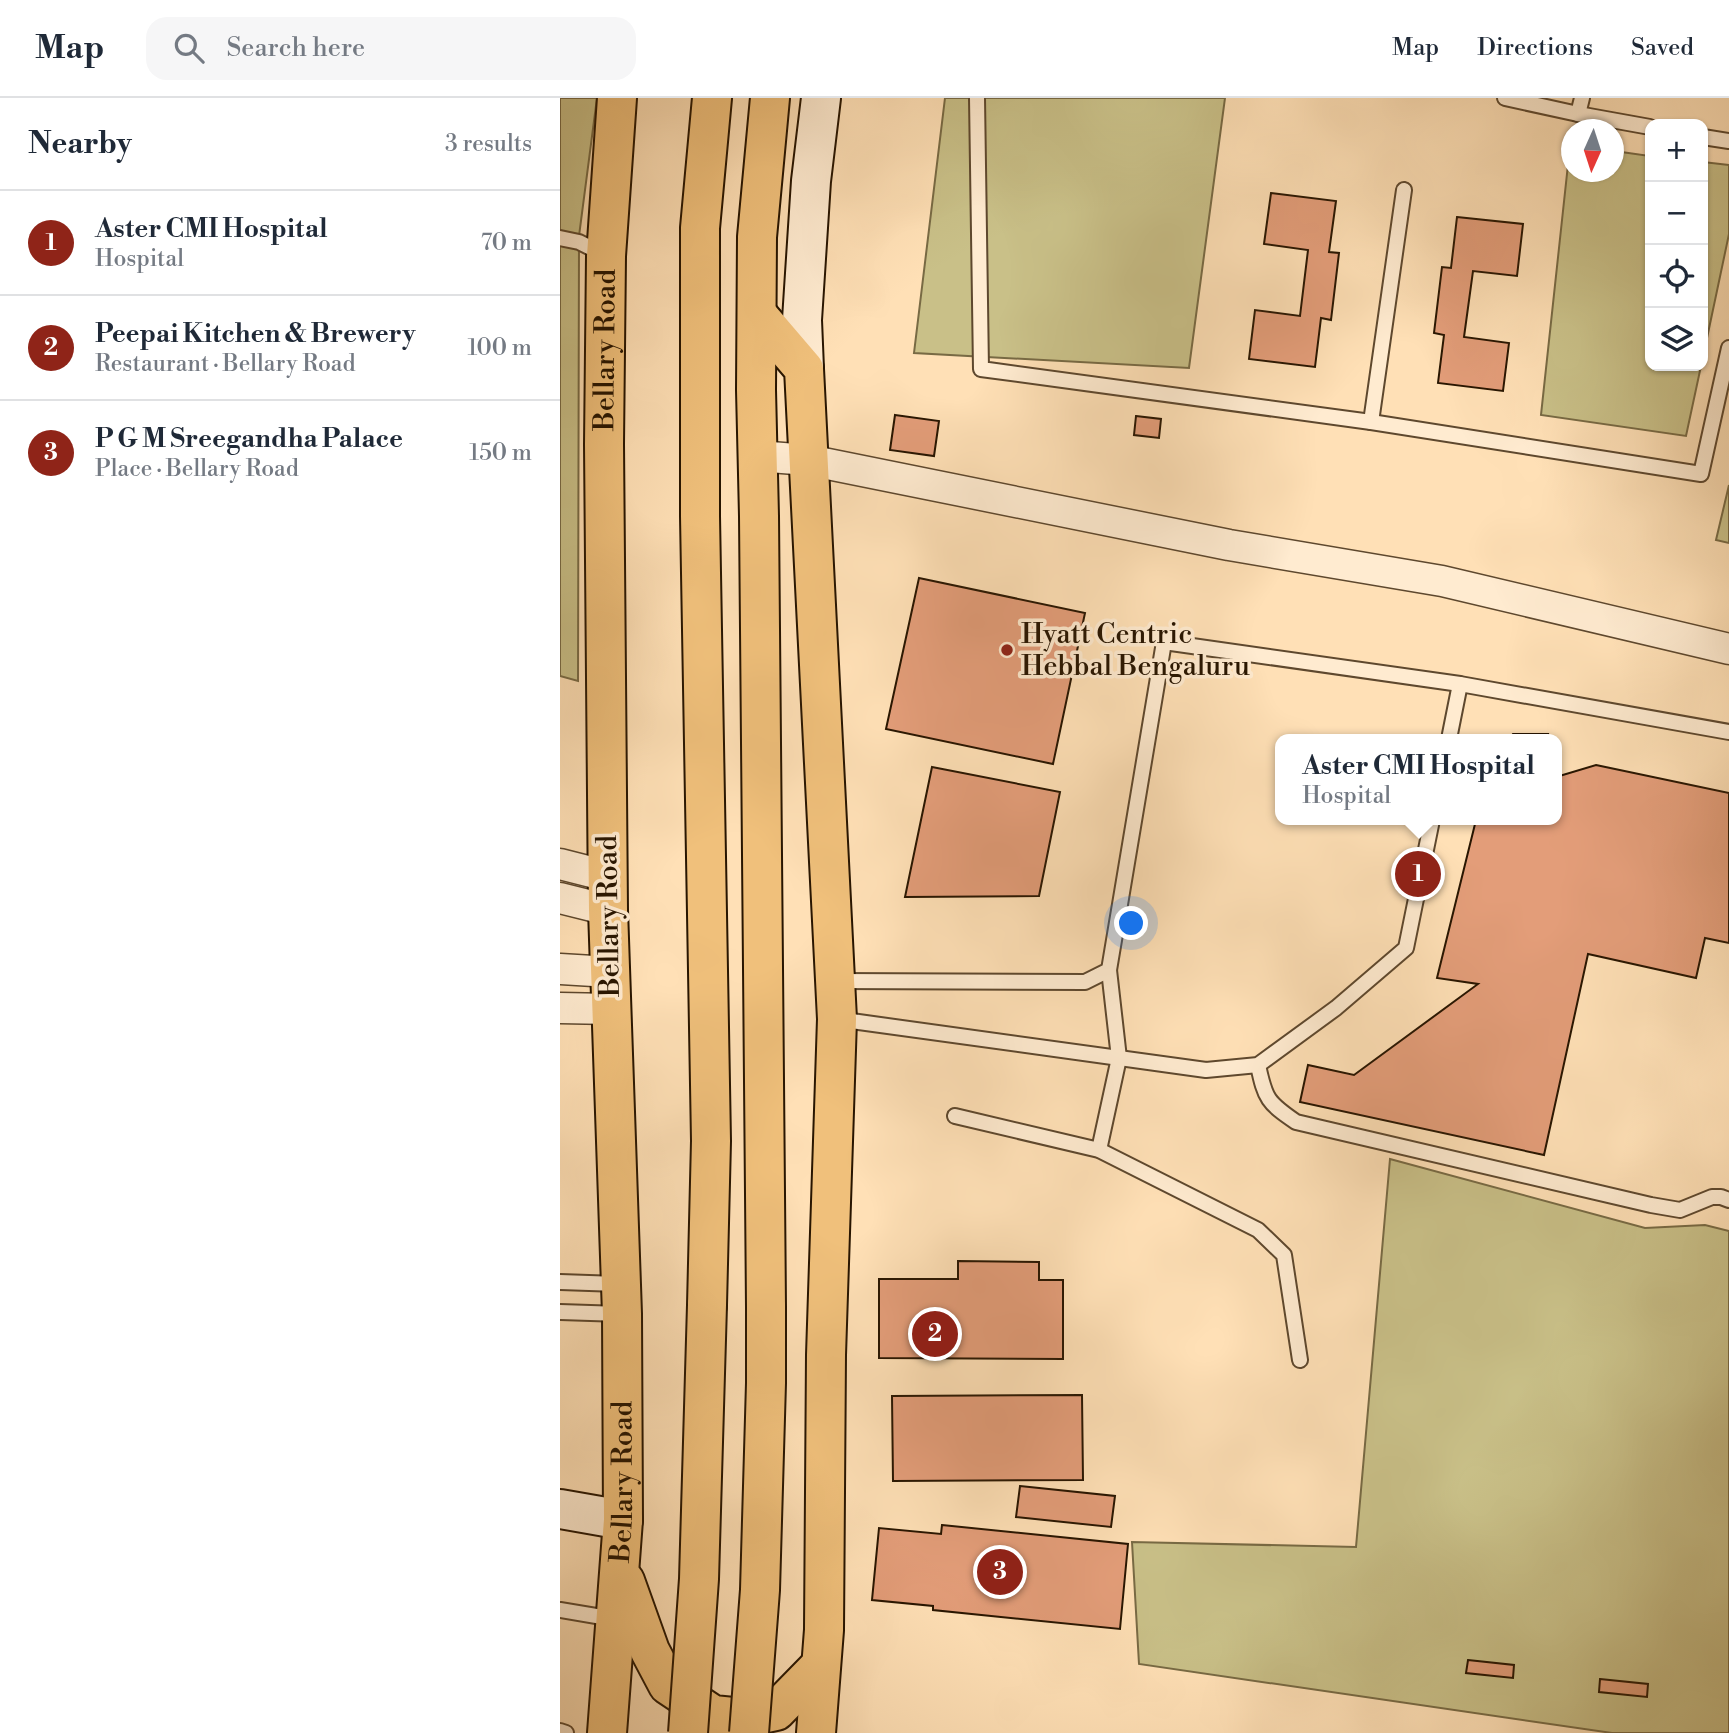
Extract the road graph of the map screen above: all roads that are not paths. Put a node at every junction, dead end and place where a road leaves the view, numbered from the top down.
1 (617, 98) edge
2 (712, 98) edge
3 (770, 98) edge
4 (821, 98) edge
5 (977, 98) edge
6 (1505, 98) edge
7 (1582, 98) edge
8 (1578, 114) junction
9 (1645, 126) edge
10 (1708, 138) edge
11 (1729, 141) edge
12 (1404, 190) dead end
13 (560, 237) edge
14 (606, 256) junction
15 (757, 314) junction
16 (1729, 348) edge
17 (804, 369) junction
18 (1371, 422) junction
19 (757, 456) junction
20 (808, 460) junction
21 (1729, 649) edge
22 (1460, 684) junction
23 (1729, 732) edge
24 (1450, 734) edge
25 (1431, 825) edge
26 (560, 864) edge
27 (607, 893) junction
28 (560, 898) edge
29 (560, 969) edge
30 (1109, 970) junction
31 (835, 981) junction
32 (610, 991) junction
33 (560, 1008) edge
34 (837, 1019) junction
35 (1119, 1058) junction
36 (1258, 1065) junction
37 (955, 1116) dead end
38 (1099, 1150) junction
39 (1729, 1200) edge
40 (560, 1282) edge
41 (622, 1299) junction
42 (560, 1312) edge
43 (1300, 1360) dead end
44 (560, 1510) edge
45 (623, 1520) junction
46 (619, 1566) junction
47 (560, 1610) edge
48 (616, 1619) junction
49 (821, 1665) junction
50 (560, 1731) edge
51 (566, 1733) edge
52 (607, 1733) edge
53 (688, 1733) edge
54 (749, 1733) edge
55 (816, 1733) edge

1 - 14 highway, Bellary Road
2 - 53 highway, bridge
3 - 15 highway
4 - 17 street
5 - 18 lane
6 - 8 lane
7 - 8 lane
8 - 9 lane
10 - 11 lane
12 - 18 lane
13 - 14 lane
14 - 27 highway, Bellary Road
15 - 17 highway
15 - 19 highway
16 - 18 lane
17 - 20 highway
19 - 20 street
19 - 54 highway, bridge
20 - 21 street
20 - 31 highway
22 - 23 lane
22 - 24 lane
22 - 30 lane
25 - 36 lane
26 - 27 street
27 - 28 street
27 - 32 highway, Bellary Road
29 - 32 street
30 - 31 lane
30 - 35 lane
31 - 34 highway
32 - 33 street
32 - 41 highway, Bellary Road
34 - 35 lane
34 - 49 highway
35 - 36 lane
35 - 38 lane
36 - 39 lane
37 - 38 lane
38 - 43 lane
40 - 41 lane
41 - 42 lane
41 - 45 highway, Bellary Road
44 - 45 street
45 - 46 highway, Bellary Road
46 - 48 highway, Bellary Road
46 - 49 highway
47 - 48 lane
48 - 52 highway, Bellary Road
49 - 55 highway
50 - 51 lane

